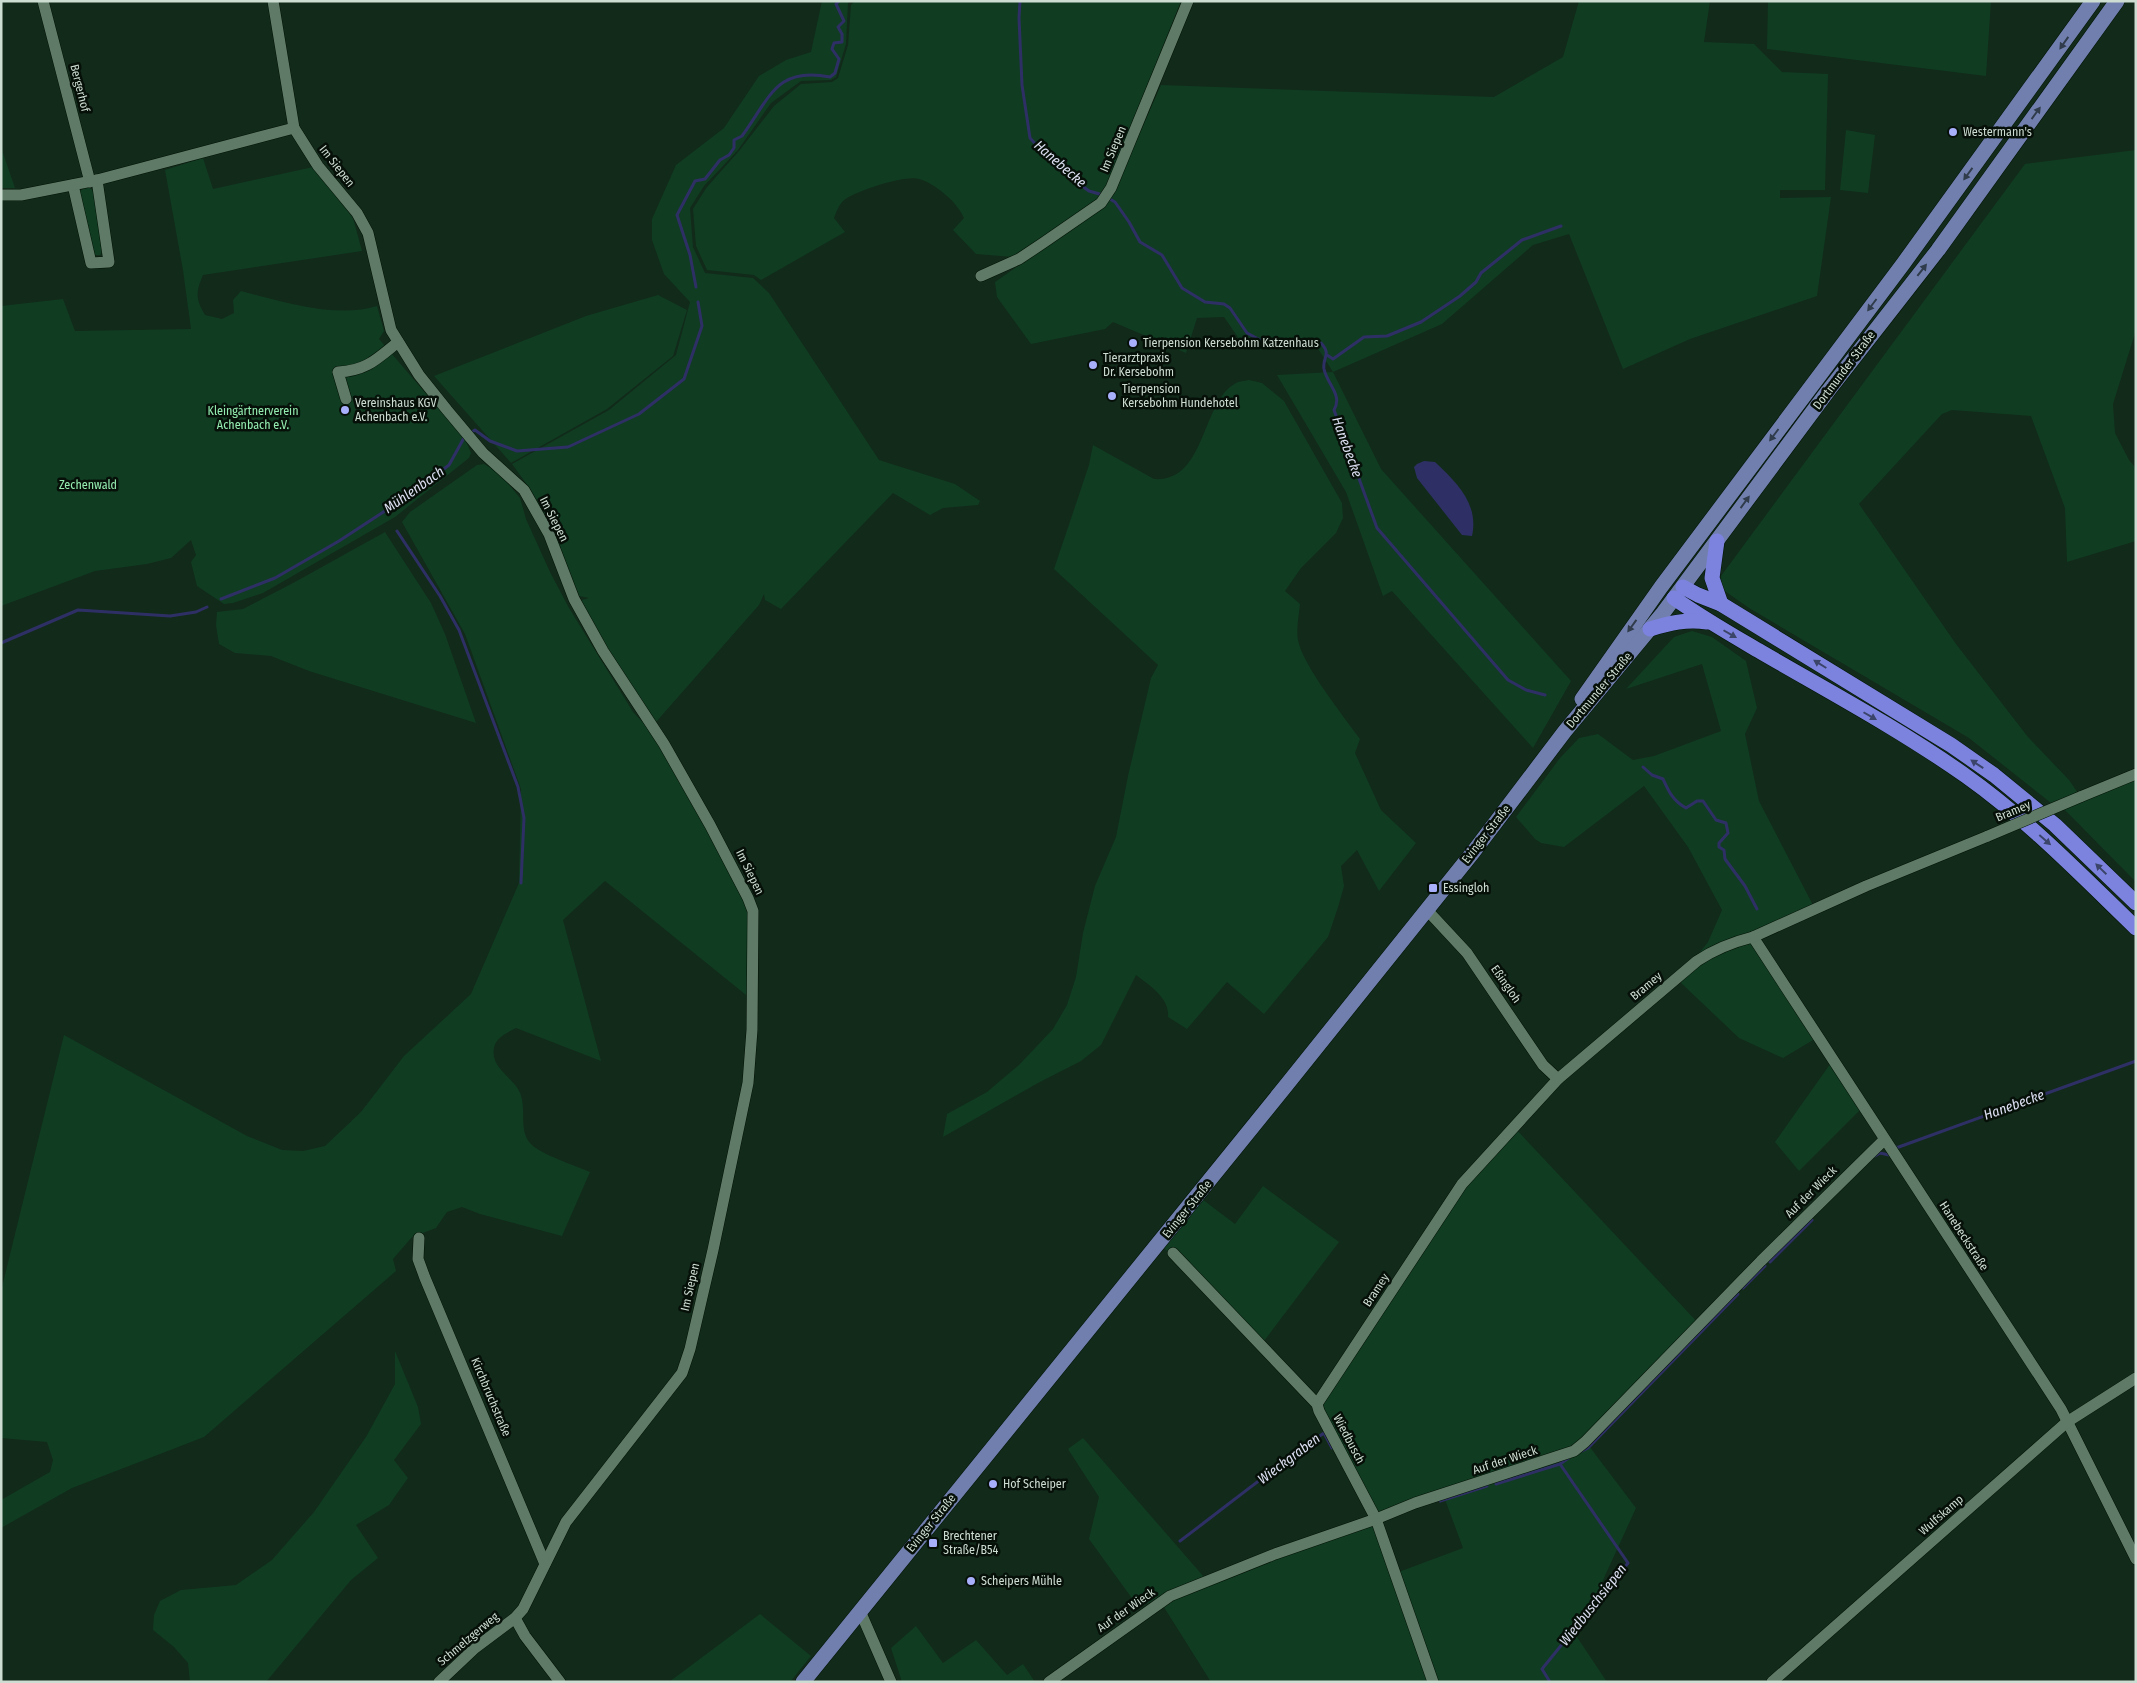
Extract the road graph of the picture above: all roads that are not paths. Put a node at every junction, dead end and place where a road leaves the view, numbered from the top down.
1 (43, 1) edge
2 (273, 1) edge
3 (1188, 1) edge
4 (2092, 2) edge
5 (2113, 8) edge
6 (294, 128) junction
7 (93, 181) junction
8 (73, 185) junction
9 (1, 195) edge
10 (981, 276) dead end
11 (398, 342) junction
12 (346, 399) dead end
13 (1716, 542) junction
14 (1672, 586) junction
15 (1721, 604) junction
16 (1712, 623) junction
17 (1650, 629) junction
18 (1565, 731) junction
19 (2136, 774) edge
20 (2136, 903) edge
21 (1427, 910) junction
22 (2136, 928) edge
23 (1753, 936) junction
24 (1558, 1079) junction
25 (1884, 1140) junction
26 (419, 1238) dead end
27 (1172, 1253) dead end
28 (2136, 1378) edge
29 (1317, 1404) junction
30 (2067, 1422) junction
31 (1376, 1519) junction
32 (2136, 1559) edge
33 (545, 1564) junction
34 (860, 1611) junction
35 (515, 1618) junction
36 (439, 1682) edge
37 (560, 1682) edge
38 (803, 1682) edge
39 (891, 1682) edge
40 (1049, 1682) edge
41 (1433, 1682) edge
42 (1772, 1682) edge

1 - 7 street, Bergerhof
2 - 6 street, Im Siepen
3 - 10 street, Im Siepen
4 - 5 street
4 -> 14 main road, Dortmunder Straße
13 -> 5 main road, Dortmunder Straße
6 - 7 street
6 - 11 street, Im Siepen
7 - 8 street
7 - 8 street, Bergerhof
8 - 9 street
11 - 12 street
11 - 33 street, Im Siepen
13 - 14 main road, Dortmunder Straße
13 - 15 highway
14 - 15 highway
14 - 16 highway
14 - 17 main road, Dortmunder Straße
14 -> 18 main road, Dortmunder Straße
20 -> 15 highway
16 - 17 highway
16 -> 22 highway
17 - 18 main road, Dortmunder Straße
18 - 21 main road, Evinger Straße
19 - 23 street, Bramey, bridge
21 - 24 street, Eßingloh
21 - 34 main road, Evinger Straße
23 - 24 street, Bramey
23 - 25 street, Hanebeckstraße
24 - 29 street, Bramey
25 - 30 street, Hanebeckstraße
25 - 31 street, Auf der Wieck
26 - 33 street, Kirchbruchstraße
27 - 29 street, Wiedbusch
28 - 30 street, Wulfskamp
29 - 31 street, Wiedbusch
30 - 32 street, Hanebeckstraße
30 - 42 street, Wulfskamp
31 - 40 street, Auf der Wieck
31 - 41 street, Wiedbusch
33 - 35 street, Im Siepen
34 - 38 main road, Evinger Straße
34 - 39 street
35 - 36 street, Schmelzgerweg
35 - 37 street

